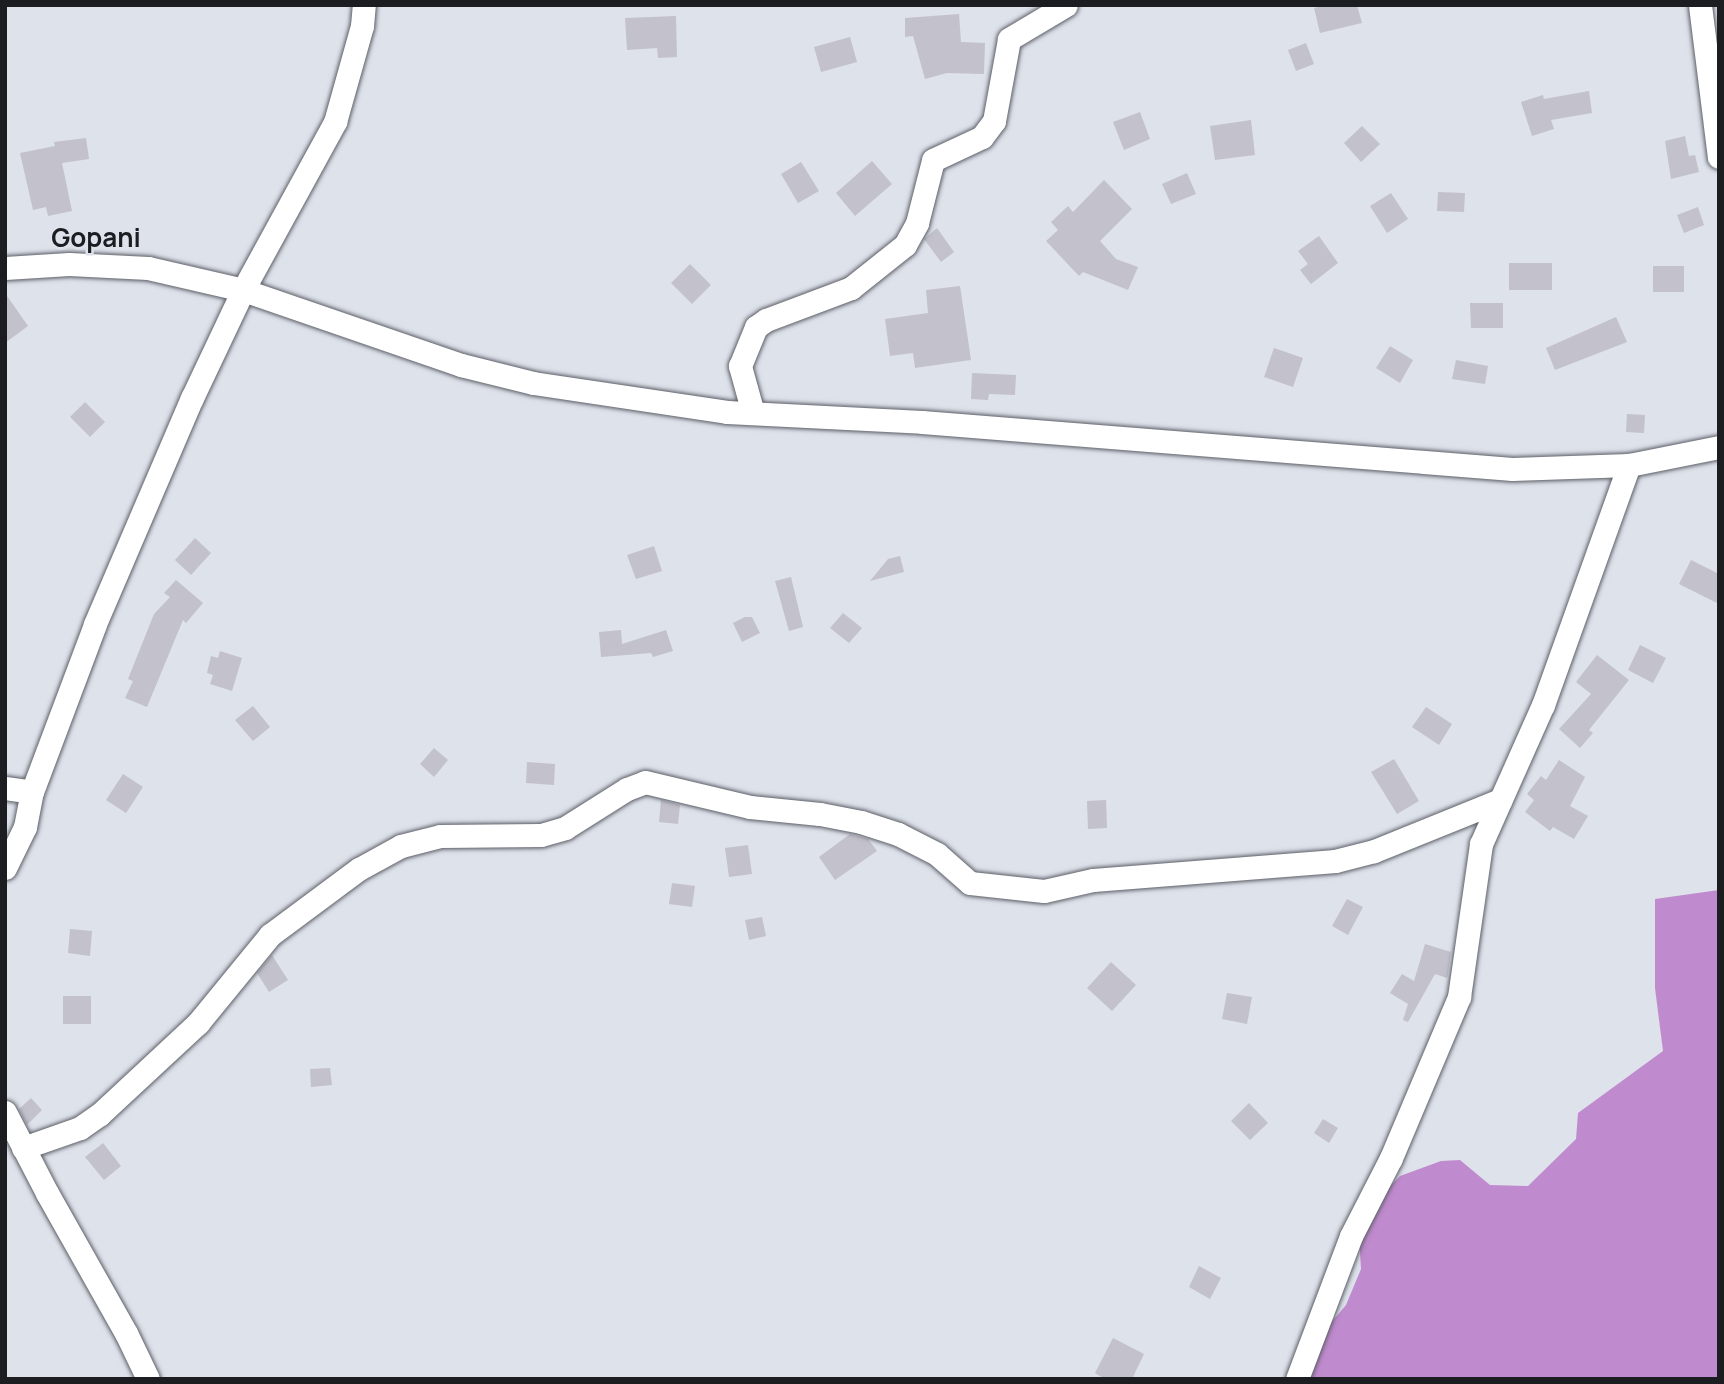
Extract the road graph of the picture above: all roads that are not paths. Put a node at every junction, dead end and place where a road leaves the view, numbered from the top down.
1 (364, 5) edge
2 (1066, 5) edge
3 (1700, 5) edge
4 (1719, 157) edge
5 (5, 268) edge
6 (243, 290) junction
7 (753, 413) junction
8 (1719, 447) edge
9 (1629, 464) junction
10 (5, 788) edge
11 (32, 792) junction
12 (1500, 800) junction
13 (5, 869) edge
14 (5, 1112) edge
15 (23, 1148) junction
16 (148, 1379) edge
17 (1297, 1379) edge

1 - 6 street
2 - 7 street
3 - 4 street
5 - 6 street
6 - 7 street
6 - 11 street
7 - 9 street
8 - 9 street
9 - 12 street
10 - 11 street
11 - 13 street
12 - 15 street
12 - 17 street
14 - 15 street
15 - 16 street

